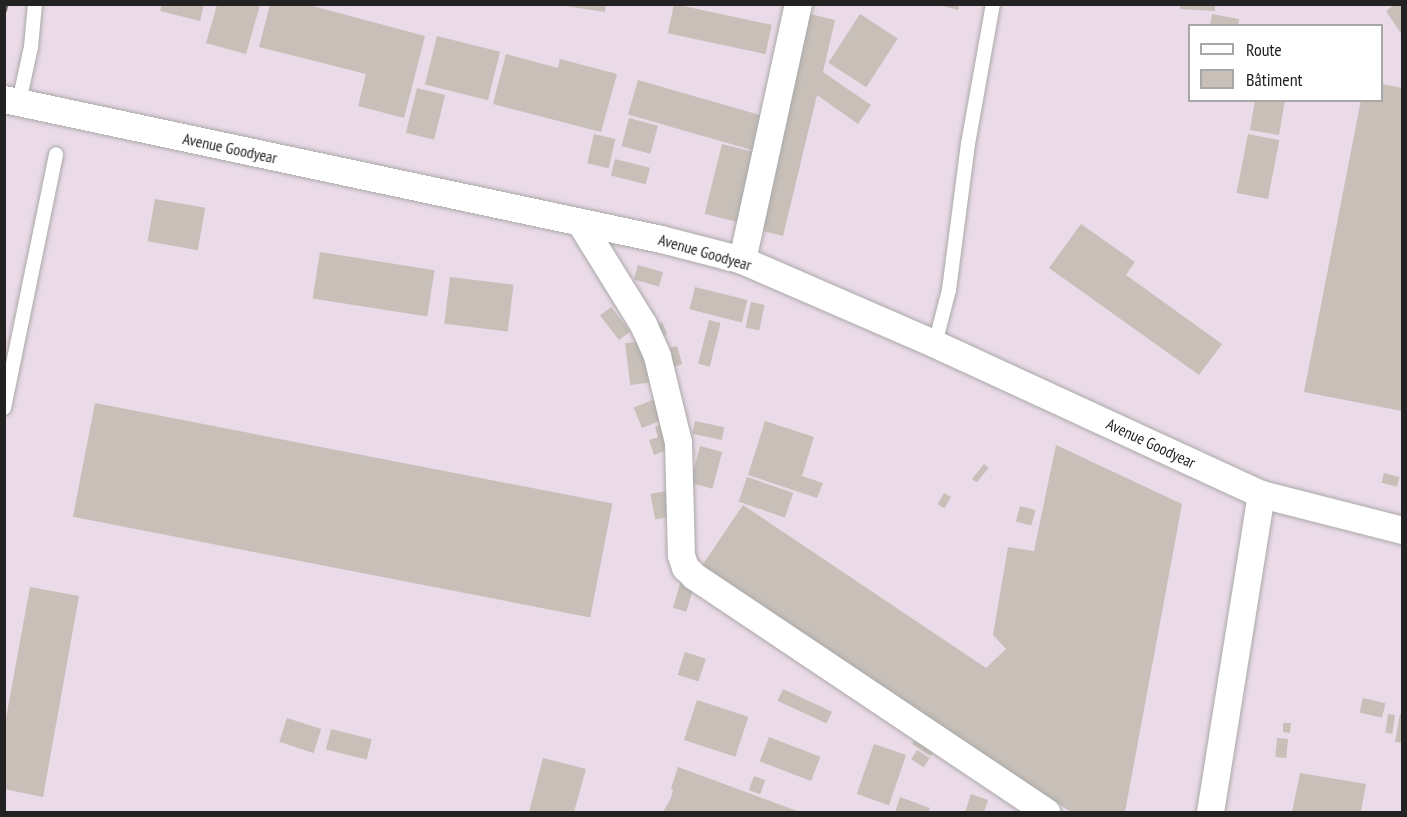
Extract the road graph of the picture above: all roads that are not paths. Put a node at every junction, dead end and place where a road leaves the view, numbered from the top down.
1 (35, 4) edge
2 (798, 4) edge
3 (993, 4) edge
4 (12, 100) edge
5 (56, 154) dead end
6 (581, 224) junction
7 (742, 260) junction
8 (935, 344) junction
9 (4, 408) edge
10 (1261, 494) junction
11 (1402, 530) edge
12 (1046, 813) edge
13 (1210, 813) edge

1 - 4 lane
2 - 7 street
3 - 8 lane
4 - 6 street, Avenue Goodyear
5 - 9 lane
6 - 7 street, Avenue Goodyear
6 - 12 street
7 - 8 street, Avenue Goodyear
8 - 10 street, Avenue Goodyear
10 - 11 street, Avenue Goodyear
10 - 13 street

